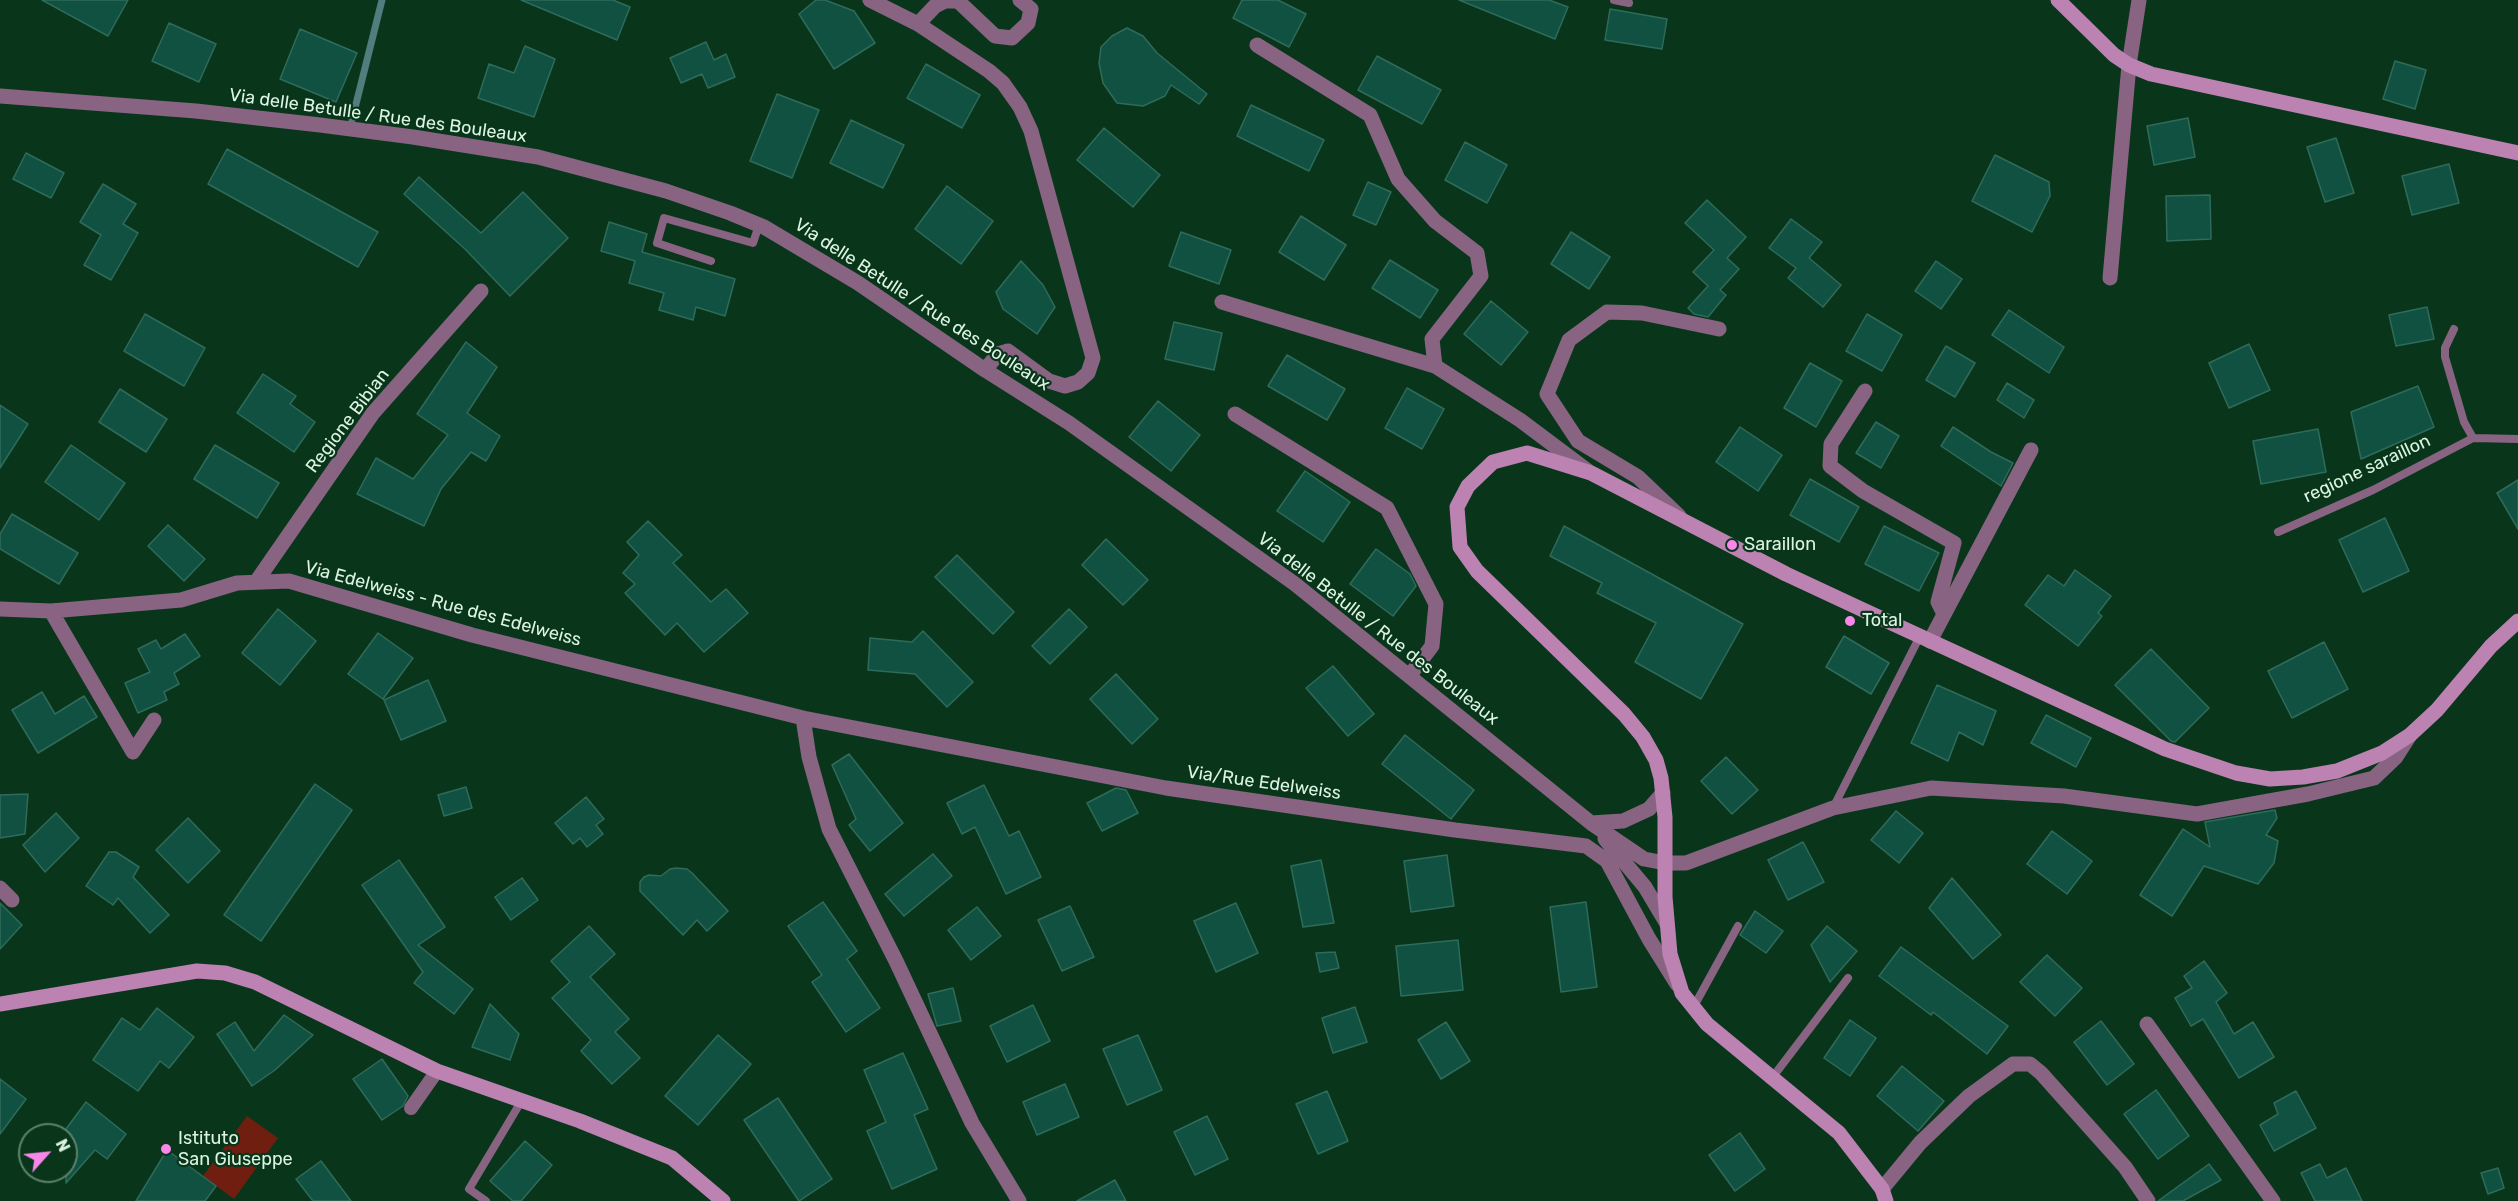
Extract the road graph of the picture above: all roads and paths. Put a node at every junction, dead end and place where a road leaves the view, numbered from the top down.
1 (870, 0) edge
2 (1020, 0) edge
3 (1614, 0) edge
4 (2058, 0) edge
5 (2139, 0) edge
6 (1629, 3) dead end
7 (918, 24) junction
8 (1257, 45) dead end
9 (2129, 65) junction
10 (0, 96) edge
11 (2518, 153) edge
12 (759, 225) junction
13 (711, 261) dead end
14 (2110, 278) dead end
15 (481, 291) dead end
16 (1222, 302) dead end
17 (1719, 329) dead end
18 (2454, 329) dead end
19 (1434, 366) junction
20 (985, 370) junction
21 (1865, 391) dead end
22 (1235, 414) dead end
23 (2473, 438) junction
24 (2518, 439) edge
25 (2031, 450) dead end
26 (1591, 473) junction
27 (1684, 520) junction
28 (2278, 532) dead end
29 (256, 582) junction
30 (0, 609) edge
31 (51, 611) junction
32 (1943, 612) junction
33 (2518, 621) edge
34 (1925, 638) junction
35 (1410, 675) junction
36 (765, 707) joint
37 (804, 717) junction
38 (154, 720) dead end
39 (2409, 735) junction
40 (1663, 793) junction
41 (1833, 808) junction
42 (1591, 823) junction
43 (1665, 863) junction
44 (0, 888) edge
45 (12, 900) dead end
46 (1667, 924) junction
47 (1738, 926) dead end
48 (1848, 978) dead end
49 (1682, 993) junction
50 (0, 1004) edge
51 (1693, 1008) junction
52 (2147, 1024) dead end
53 (437, 1071) junction
54 (1772, 1078) junction
55 (522, 1100) junction
56 (411, 1108) dead end
57 (1884, 1195) edge
58 (486, 1201) edge
59 (723, 1201) edge
60 (1019, 1201) edge
61 (2148, 1201) edge
62 (2273, 1201) edge

1 - 7 street
2 - 7 street
3 - 6 lane
4 - 9 main road
5 - 9 street
7 - 20 street
8 - 19 street
9 - 11 main road
9 - 14 street
10 - 12 street, Via delle Betulle / Rue des Bouleaux
12 - 13 lane
12 - 20 street, Via delle Betulle / Rue des Bouleaux
15 - 29 street, Regione Bibian
16 - 19 street
17 - 27 street
18 - 23 lane
19 - 26 street
20 - 35 street, Via delle Betulle / Rue des Bouleaux
21 - 32 street
22 - 35 street
23 - 24 lane, regione saraillon
23 - 28 lane, regione saraillon
25 - 32 street
26 - 27 main road
26 - 40 main road
27 - 34 main road
29 - 31 street, Via Edelweiss - Rue des Edelweiss
29 - 36 street, Via Edelweiss - Rue des Edelweiss
30 - 31 street, Via Edelweiss - Rue des Edelweiss
31 - 38 street
32 - 34 street
33 - 39 main road
34 - 39 main road
34 - 41 lane
35 - 42 street, Via delle Betulle / Rue des Bouleaux
36 - 37 street, Via/Rue Edelweiss
37 - 49 street, Via/Rue Edelweiss
37 - 60 street
39 - 41 street
40 - 42 street
40 - 43 main road
41 - 43 street
42 - 43 street
42 - 46 street
43 - 46 main road
44 - 45 street
46 - 49 main road
47 - 51 lane
48 - 54 lane
49 - 51 main road
50 - 53 main road
51 - 54 main road
52 - 62 street
53 - 55 main road
53 - 56 street
54 - 57 main road
55 - 58 lane
55 - 59 main road
57 - 61 street

